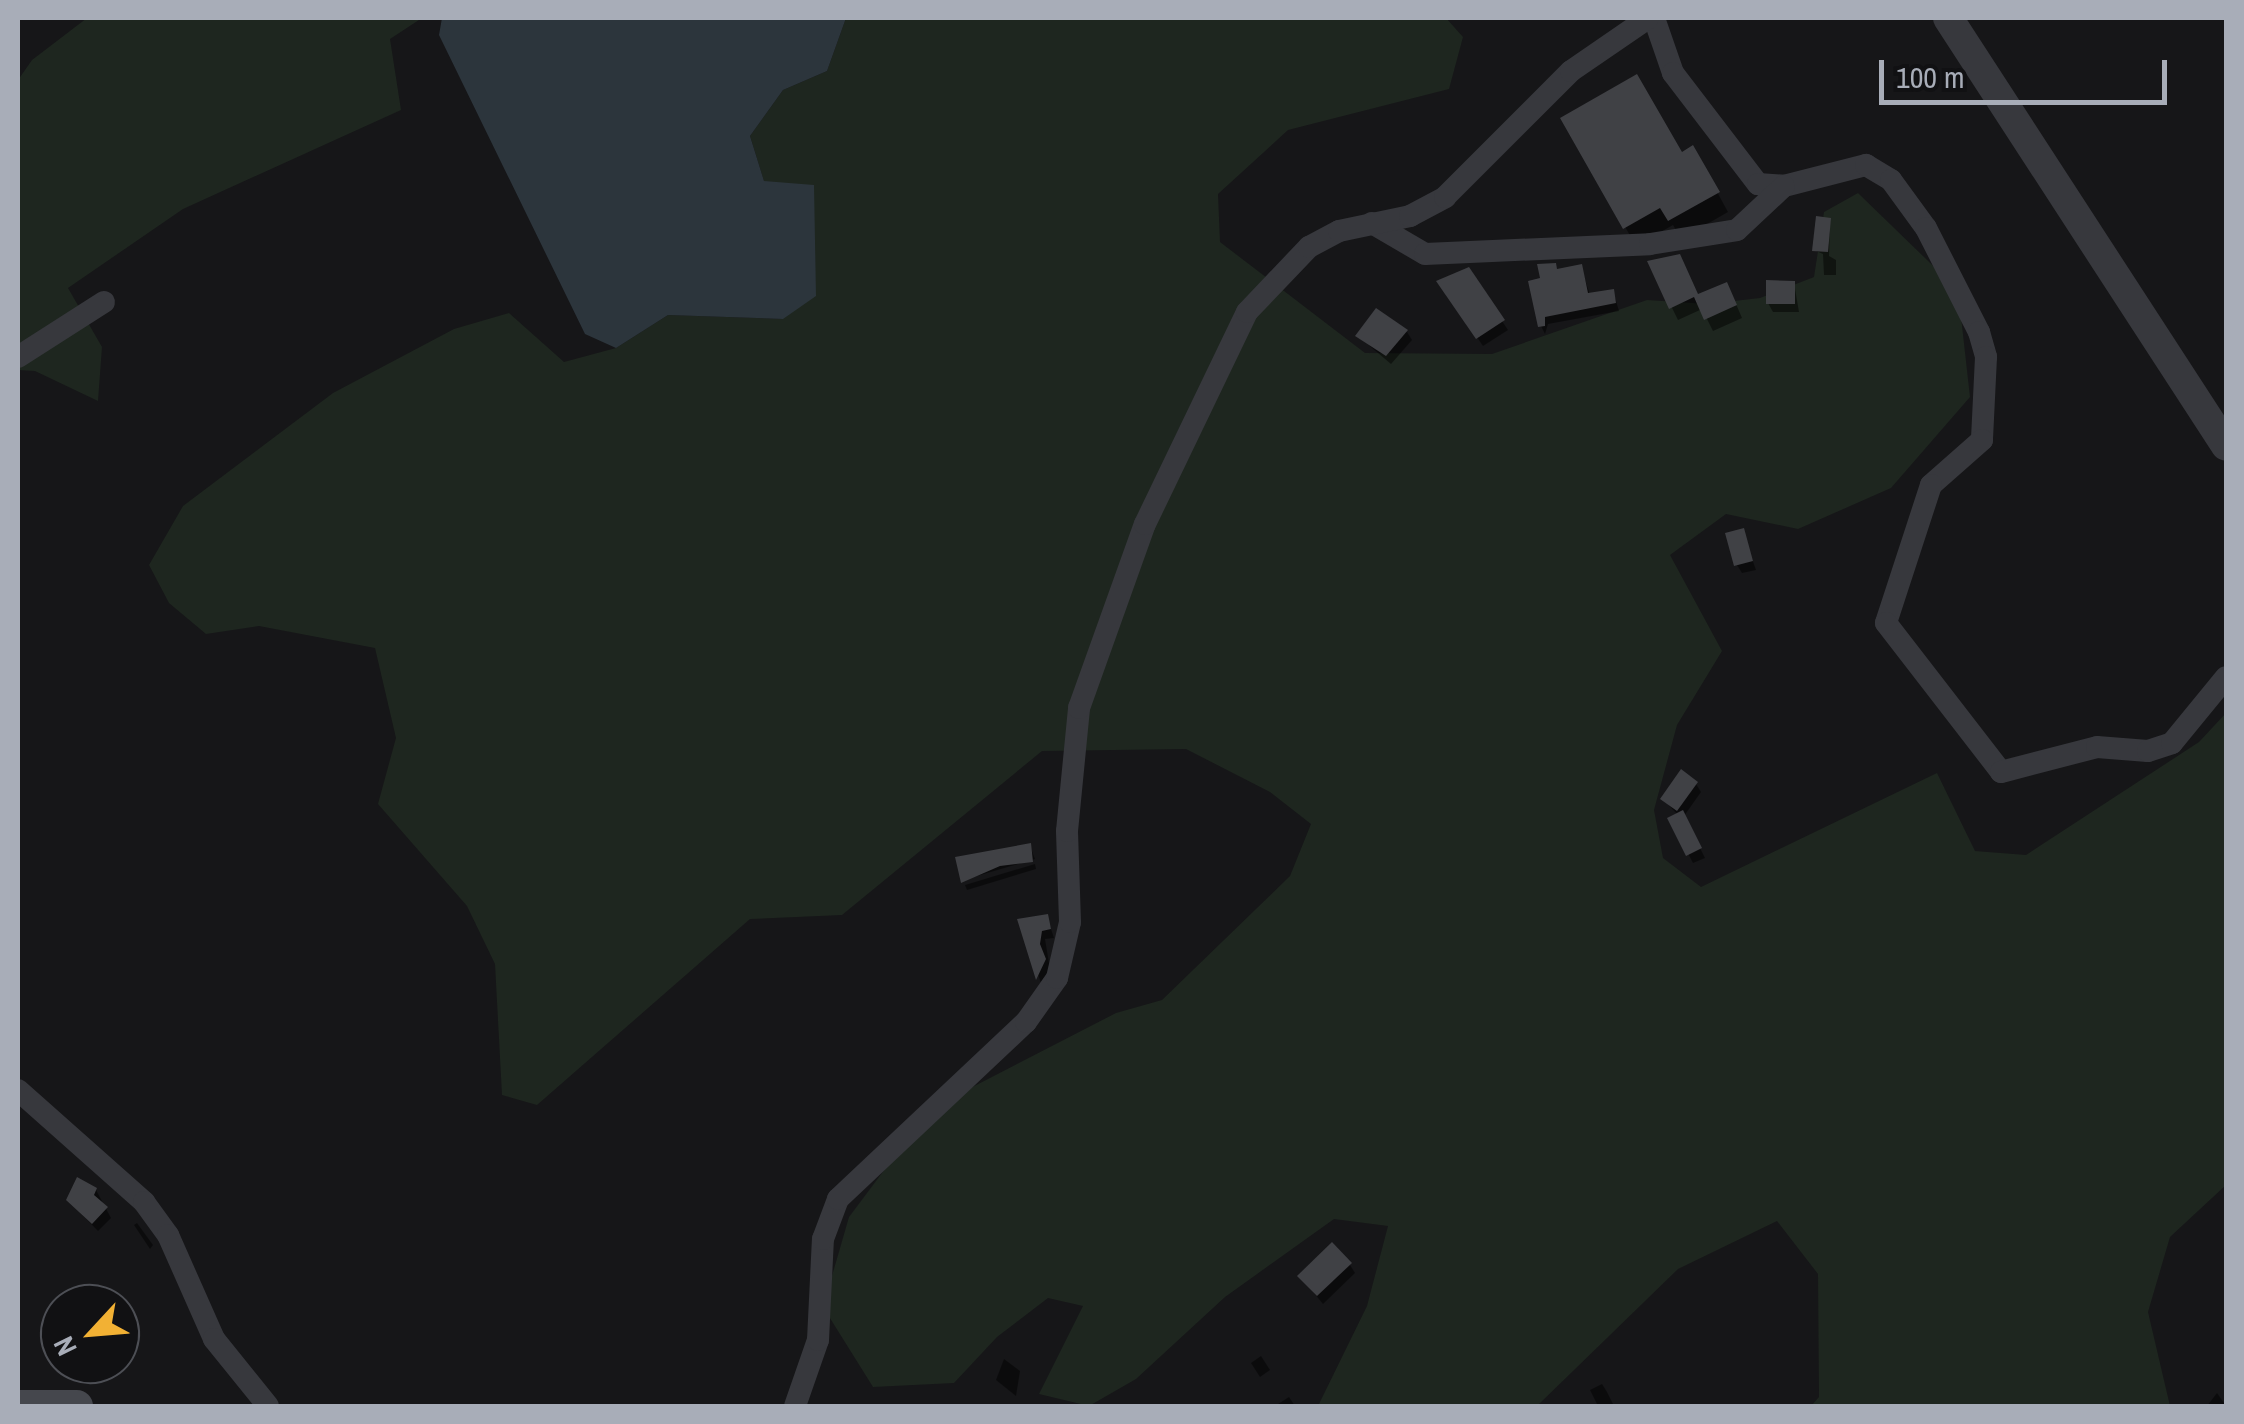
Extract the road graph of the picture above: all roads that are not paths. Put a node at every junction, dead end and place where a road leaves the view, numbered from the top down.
1 (1651, 18) edge
2 (1948, 18) edge
3 (1784, 186) junction
4 (1372, 223) junction
5 (104, 302) dead end
6 (18, 357) edge
7 (2226, 446) edge
8 (2226, 677) edge
9 (18, 1090) edge
10 (18, 1406) edge
11 (77, 1406) edge
12 (268, 1406) edge
13 (795, 1406) edge

1 - 3 street
1 - 4 street
2 - 7 street
3 - 4 street
3 - 8 street
4 - 13 street
5 - 6 street
9 - 12 street
10 - 11 main road

